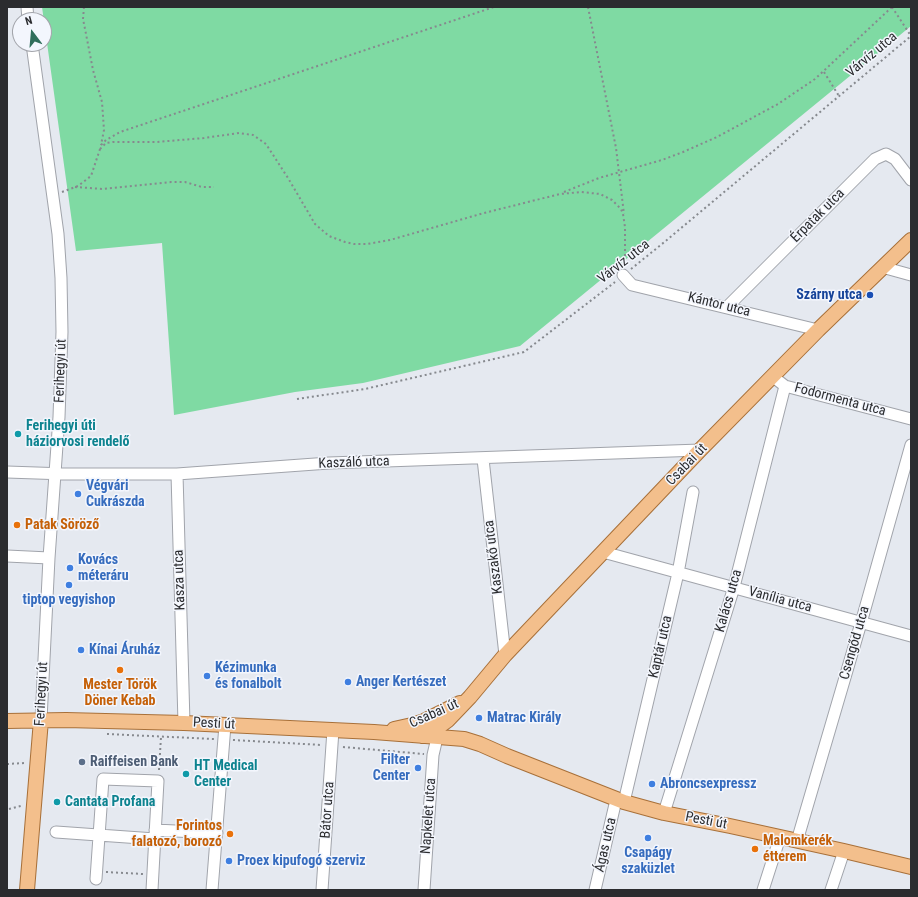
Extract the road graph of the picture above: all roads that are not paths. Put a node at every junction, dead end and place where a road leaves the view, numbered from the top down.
1 (33, 52) edge
2 (911, 180) edge
3 (911, 240) edge
4 (882, 267) junction
5 (624, 274) road end
6 (911, 275) edge
7 (727, 307) junction
8 (818, 330) junction
9 (772, 376) junction
10 (785, 386) junction
11 (911, 419) edge
12 (911, 445) edge
13 (700, 450) junction
14 (483, 459) junction
15 (7, 472) edge
16 (55, 474) junction
17 (177, 474) junction
18 (693, 492) dead end
19 (603, 552) junction
20 (7, 556) edge
21 (49, 558) junction
22 (678, 573) junction
23 (734, 588) junction
24 (861, 623) junction
25 (911, 636) edge
26 (505, 656) junction
27 (470, 697) junction
28 (41, 720) junction
29 (448, 720) junction
30 (7, 721) edge
31 (184, 723) junction
32 (225, 725) junction
33 (333, 730) junction
34 (374, 732) junction
35 (422, 736) junction
36 (452, 737) junction
37 (434, 748) junction
38 (507, 756) junction
39 (620, 801) junction
40 (664, 813) junction
41 (56, 832) dead end
42 (216, 833) junction
43 (99, 835) junction
44 (155, 835) junction
45 (780, 837) junction
46 (797, 841) junction
47 (844, 851) junction
48 (911, 867) edge
49 (96, 875) road end
50 (27, 890) edge
51 (152, 890) edge
52 (212, 890) edge
53 (322, 890) edge
54 (424, 890) edge
55 (595, 890) edge
56 (763, 890) edge
57 (831, 890) edge

1 - 16 street, Ferihegyi út
2 - 7 street, Érpatak utca
3 - 4 main road, Csabai út
4 - 6 street
4 - 8 main road, Csabai út
5 - 7 street, Kántor utca
7 - 8 street, Kántor utca
8 - 9 main road, Csabai út
9 - 10 street, Fodormenta utca
9 - 13 main road, Csabai út
10 - 11 street, Fodormenta utca
10 - 23 street, Kalács utca
12 - 24 street, Csengőd utca
13 - 14 street, Kaszáló utca
13 - 19 main road, Csabai út
14 - 17 street, Kaszáló utca
14 - 26 street, Kaszakő utca
15 - 16 street, Kaszáló utca
16 - 17 street, Kaszáló utca
16 - 21 street, Ferihegyi út
17 - 31 street, Kasza utca
18 - 22 street, Kaptár utca
19 - 22 street, Vanília utca
19 - 26 main road, Csabai út
20 - 21 street
21 - 28 street, Ferihegyi út
22 - 23 street, Vanília utca
22 - 39 street, Kaptár utca
23 - 24 street, Vanília utca
23 - 40 street, Kalács utca
24 - 25 street, Vanília utca
24 - 46 street, Csengőd utca
26 - 27 main road, Csabai út
27 - 29 main road, Csabai út
27 - 34 main road, Csabai út
28 - 30 main road, Pesti út
28 - 31 main road, Pesti út
28 - 50 main road, Ferihegyi út
29 - 35 main road, Csabai út
29 - 36 main road, Csabai út
31 - 32 main road, Pesti út
32 - 33 main road, Pesti út
32 - 42 street
33 - 34 main road, Pesti út
33 - 53 street, Bátor utca
34 - 35 main road, Pesti út
35 - 36 main road, Pesti út
35 - 37 main road, Pesti út
36 - 38 main road, Pesti út
37 - 38 main road, Pesti út
37 - 54 street, Napkelet utca
38 - 39 main road, Pesti út
39 - 40 main road, Pesti út
39 - 55 street, Ágas utca
40 - 45 main road, Pesti út
41 - 43 street
42 - 44 street
42 - 52 street
43 - 44 street
43 - 44 street
43 - 49 street
44 - 51 street
45 - 46 main road, Pesti út
45 - 56 street
46 - 47 main road, Pesti út
47 - 48 main road, Pesti út
47 - 57 street

